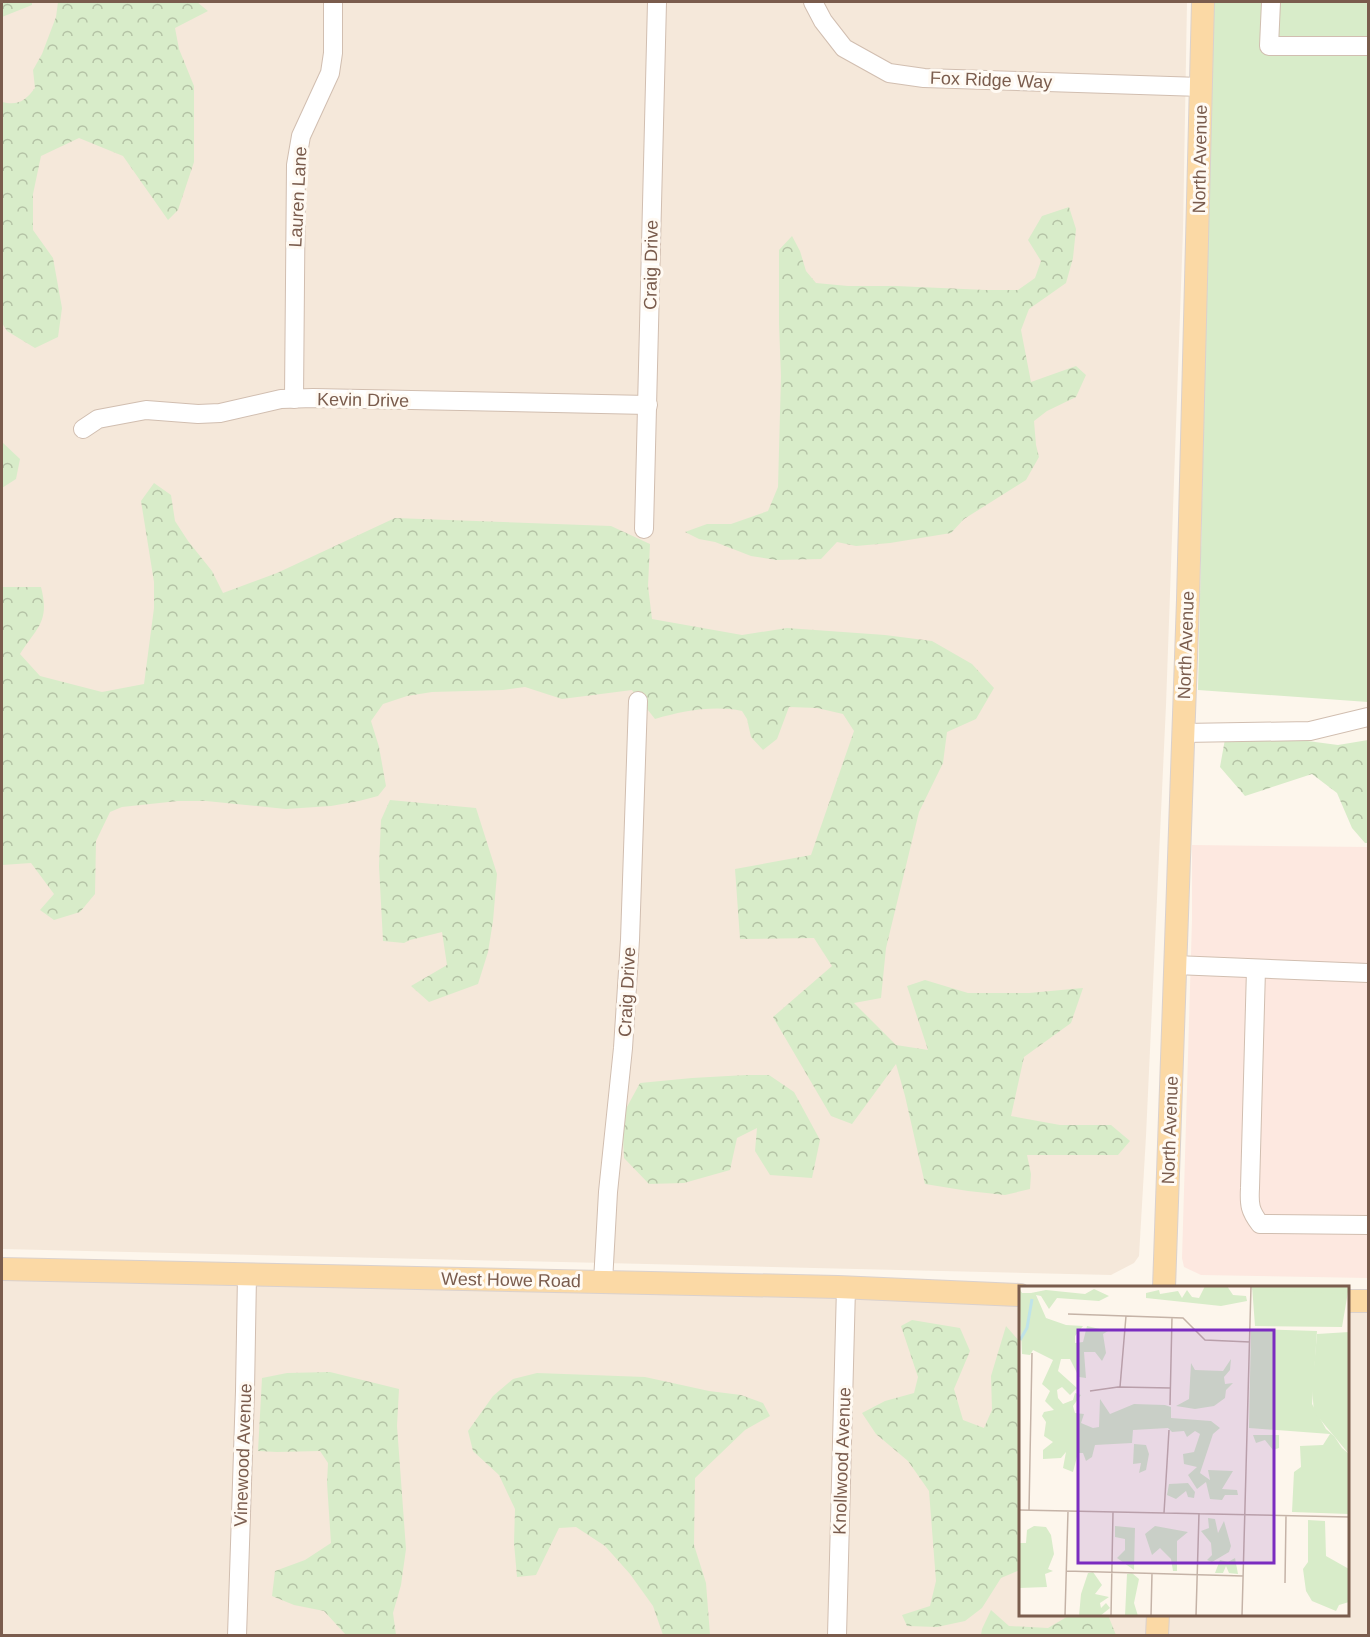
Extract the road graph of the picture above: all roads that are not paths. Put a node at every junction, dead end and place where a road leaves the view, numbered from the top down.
1 (333, 2) edge
2 (657, 2) edge
3 (813, 2) edge
4 (1203, 2) edge
5 (1271, 2) edge
6 (1368, 46) edge
7 (1202, 87) junction
8 (294, 399) junction
9 (648, 405) junction
10 (83, 429) dead end
11 (644, 529) dead end
12 (638, 701) dead end
13 (1368, 717) edge
14 (1183, 733) junction
15 (1175, 965) junction
16 (1256, 969) junction
17 (1368, 974) edge
18 (1368, 1225) edge
19 (2, 1269) edge
20 (247, 1275) junction
21 (603, 1282) junction
22 (1164, 1286) edge
23 (846, 1287) junction
24 (1019, 1295) edge
25 (1349, 1301) edge
26 (1368, 1301) edge
27 (1158, 1616) edge
28 (237, 1635) edge
29 (837, 1635) edge
30 (1157, 1635) edge

1 - 8 street, Lauren Lane
2 - 9 street, Craig Drive
3 - 7 street, Fox Ridge Way
4 - 7 main road, North Avenue
5 - 6 street
7 - 14 main road, North Avenue
8 - 9 street, Kevin Drive
8 - 10 street, Kevin Drive
9 - 11 street, Craig Drive
12 - 21 street, Craig Drive
13 - 14 street
14 - 15 main road, North Avenue
15 - 16 street
15 - 22 main road, North Avenue
16 - 17 street
16 - 18 street
19 - 20 main road, West Howe Road
20 - 21 main road, West Howe Road
20 - 28 street, Vinewood Avenue
21 - 23 main road, West Howe Road
23 - 24 main road, West Howe Road
23 - 29 street, Knollwood Avenue
25 - 26 main road
27 - 30 main road

